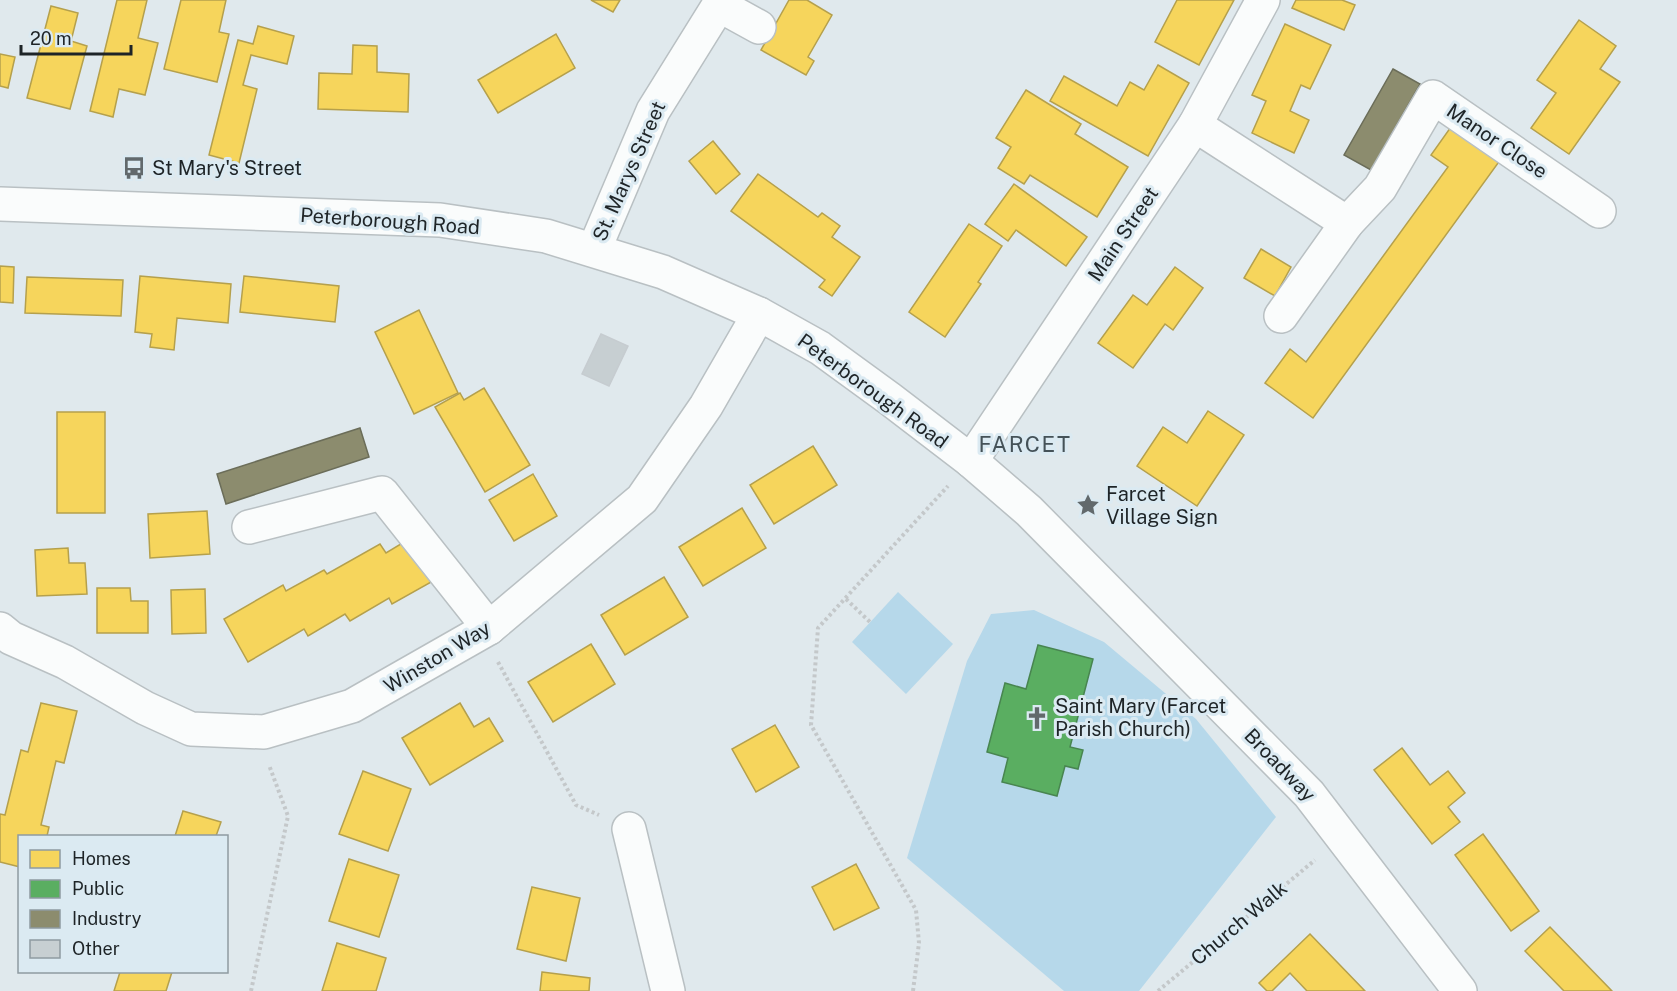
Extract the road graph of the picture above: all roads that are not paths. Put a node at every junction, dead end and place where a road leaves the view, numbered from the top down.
1 (1263, 0) edge
2 (720, 2) edge
3 (759, 27) dead end
4 (1195, 125) junction
5 (0, 204) edge
6 (1599, 211) dead end
7 (1347, 223) junction
8 (594, 250) junction
9 (759, 314) junction
10 (1281, 315) dead end
11 (962, 472) junction
12 (249, 527) dead end
13 (485, 630) junction
14 (4, 642) edge
15 (629, 829) road end
16 (668, 991) edge
17 (1460, 991) edge

1 - 4 street, Main Street
2 - 3 street
2 - 8 street, St. Marys Street
4 - 7 street
4 - 11 street, Main Street
5 - 8 street, Peterborough Road
6 - 7 street, Manor Close
7 - 10 street, Manor Close
8 - 9 street, Peterborough Road
9 - 11 street, Peterborough Road
9 - 13 street, Winston Way
11 - 17 street, Broadway
12 - 13 street
13 - 14 street, Winston Way
15 - 16 street

